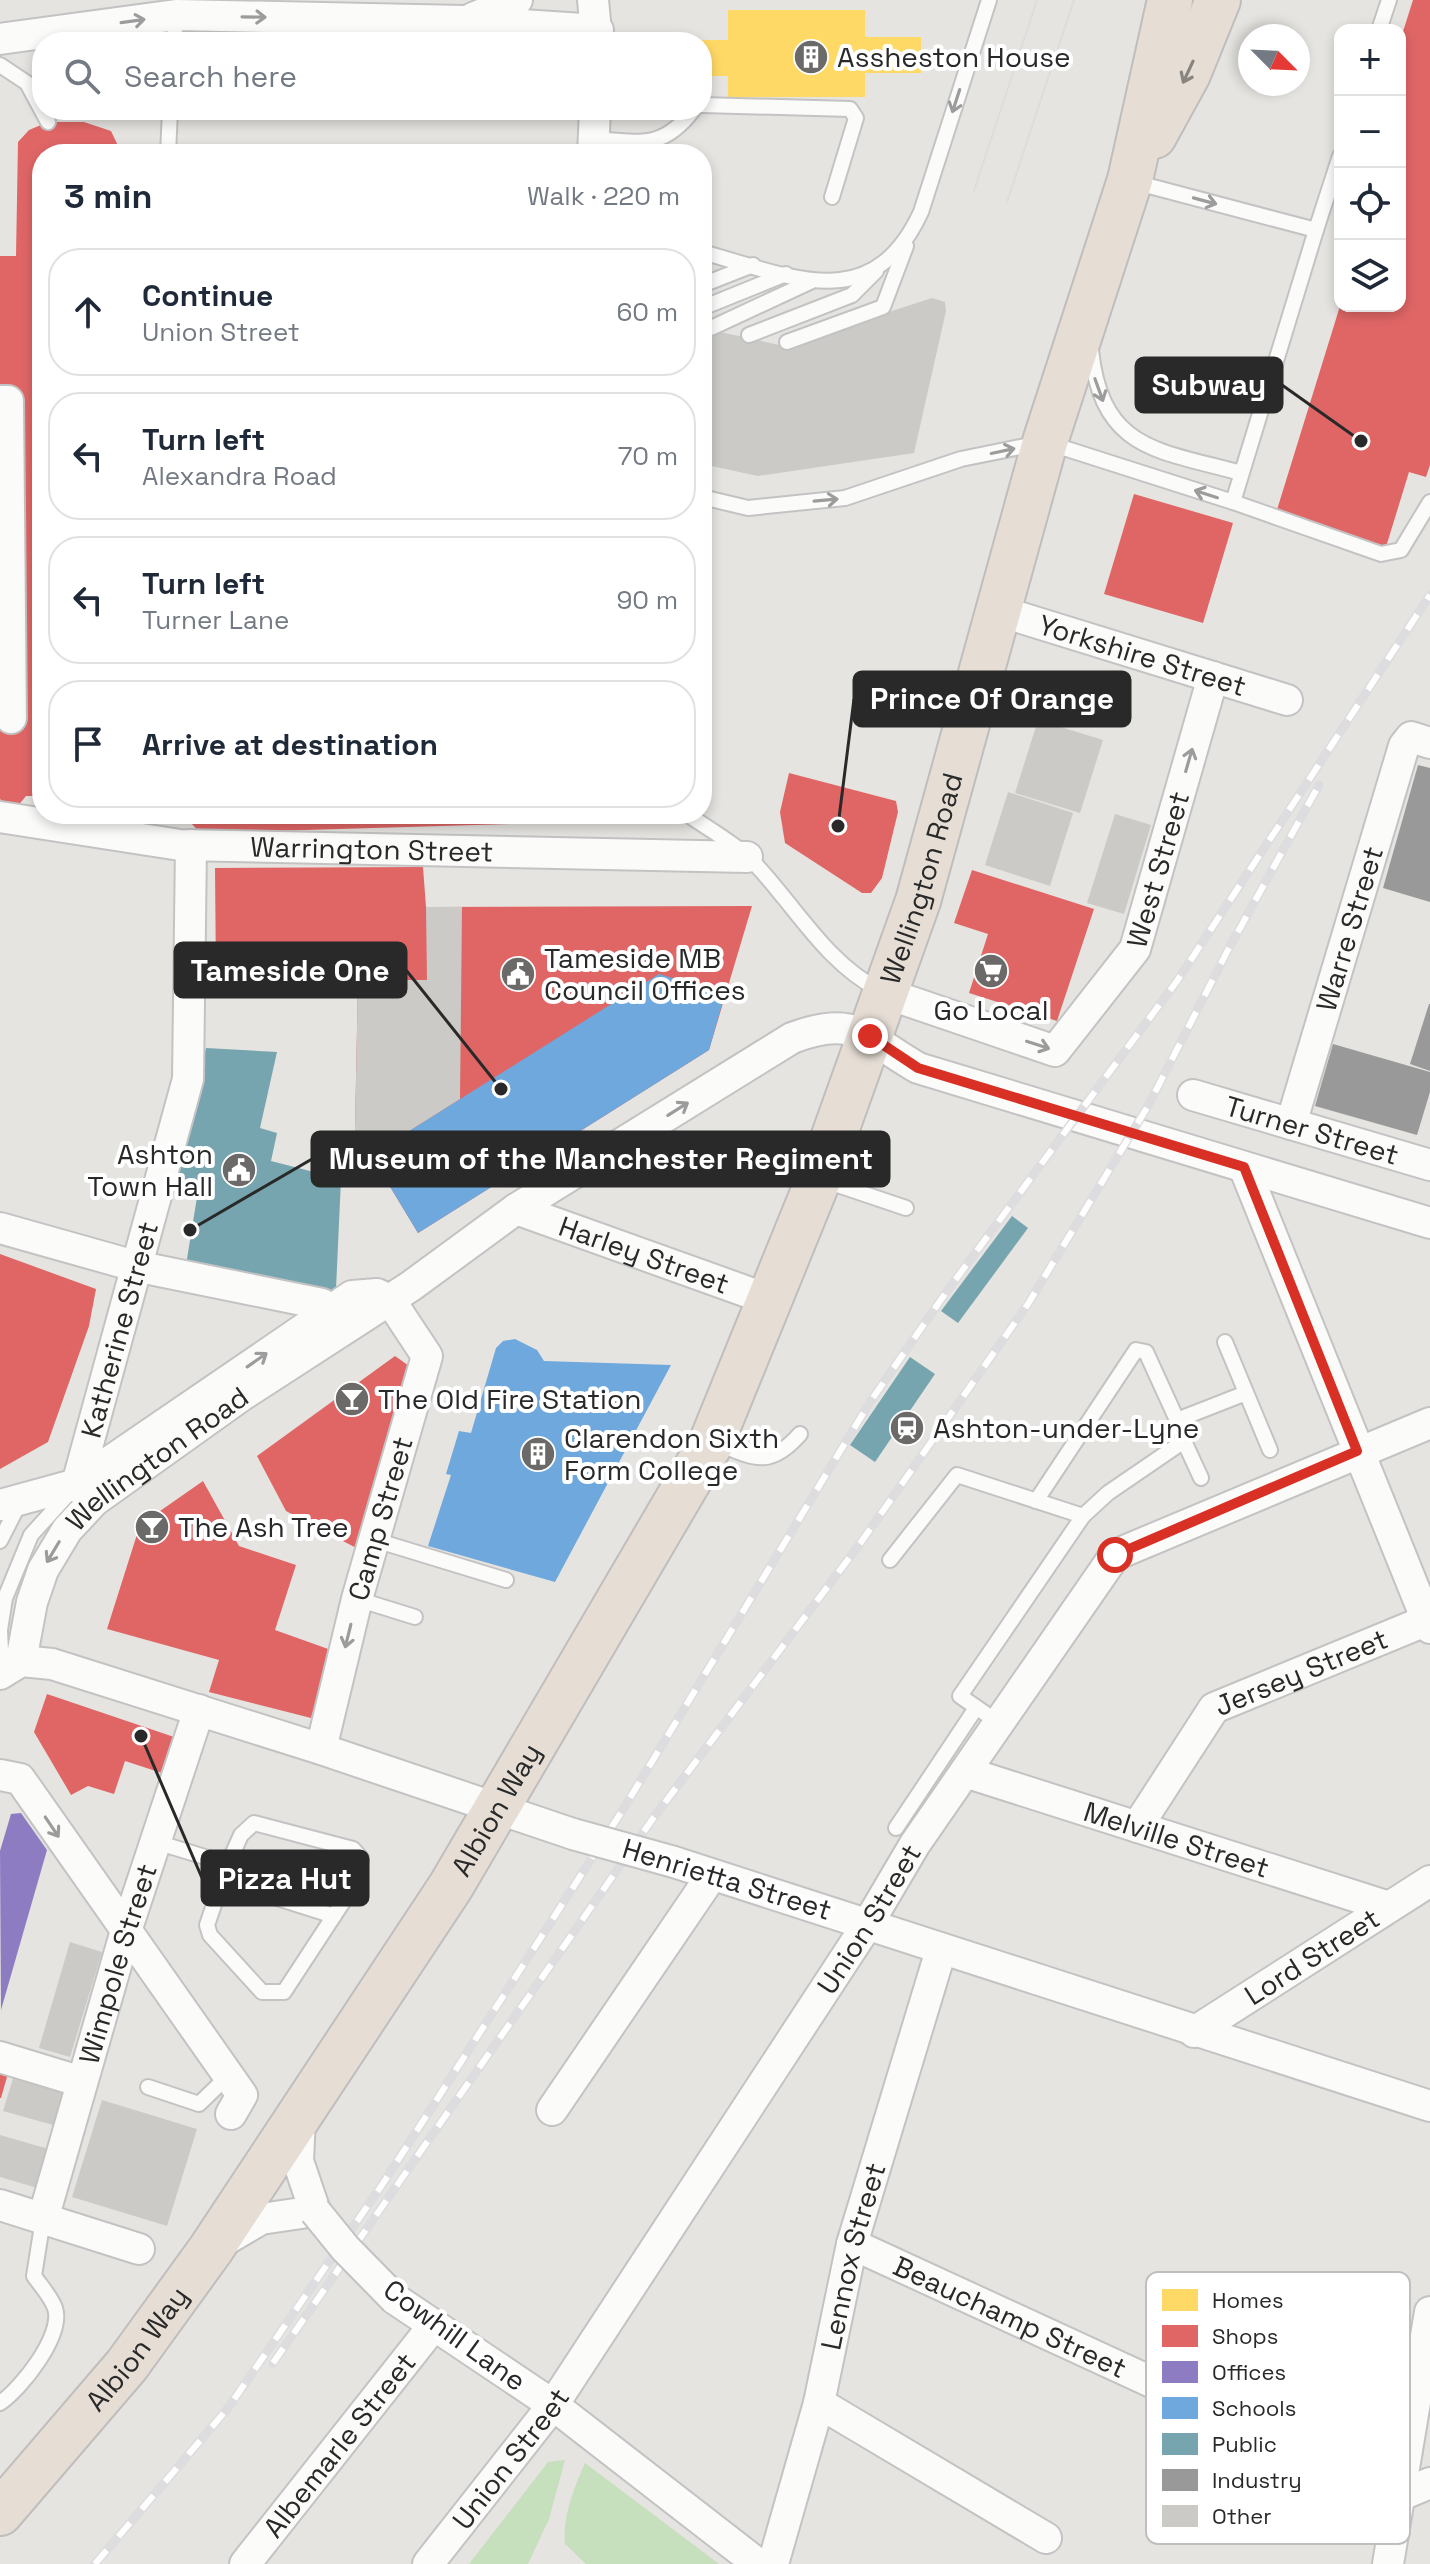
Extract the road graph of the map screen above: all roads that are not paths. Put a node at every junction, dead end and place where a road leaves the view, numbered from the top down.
1 (517, 0) edge
2 (593, 0) edge
3 (989, 0) edge
4 (1170, 0) edge
5 (1218, 0) edge
6 (1389, 0) edge
7 (175, 19) edge
8 (464, 21) junction
9 (1381, 24) edge
10 (61, 32) edge
11 (562, 32) edge
12 (597, 32) edge
13 (32, 35) edge
14 (0, 39) edge
15 (0, 65) edge
16 (32, 92) edge
17 (712, 105) edge
18 (170, 120) edge
19 (684, 120) edge
20 (594, 134) edge
21 (168, 144) edge
22 (1336, 168) edge
23 (1130, 180) junction
24 (832, 197) dead end
25 (1316, 230) junction
26 (907, 243) junction
27 (712, 256) edge
28 (753, 265) junction
29 (882, 266) junction
30 (786, 274) junction
31 (712, 281) edge
32 (812, 281) junction
33 (712, 304) edge
34 (1087, 314) junction
35 (712, 328) edge
36 (749, 335) dead end
37 (787, 342) dead end
38 (4, 401) edge
39 (1045, 442) junction
40 (1241, 473) junction
41 (712, 499) edge
42 (1233, 502) junction
43 (1430, 502) edge
44 (999, 611) junction
45 (1213, 677) junction
46 (1287, 700) dead end
47 (11, 718) dead end
48 (1420, 740) edge
49 (0, 817) edge
50 (32, 822) edge
51 (48, 824) edge
52 (701, 824) edge
53 (191, 845) junction
54 (747, 857) junction
55 (885, 993) junction
56 (870, 1036) junction
57 (1193, 1095) dead end
58 (1291, 1124) junction
59 (1430, 1165) edge
60 (1244, 1167) junction
61 (819, 1178) junction
62 (906, 1208) dead end
63 (516, 1209) junction
64 (1430, 1223) edge
65 (0, 1228) edge
66 (135, 1266) junction
67 (390, 1300) junction
68 (770, 1300) junction
69 (328, 1311) junction
70 (1225, 1342) dead end
71 (1246, 1393) junction
72 (1177, 1420) junction
73 (1430, 1423) edge
74 (800, 1434) dead end
75 (712, 1441) junction
76 (1184, 1441) junction
77 (1270, 1450) dead end
78 (1357, 1451) junction
79 (1201, 1478) dead end
80 (86, 1492) junction
81 (1036, 1501) junction
82 (11, 1502) edge
83 (1083, 1516) junction
84 (375, 1540) junction
85 (0, 1541) edge
86 (890, 1560) dead end
87 (506, 1580) dead end
88 (357, 1599) junction
89 (415, 1617) dead end
90 (1429, 1622) edge
91 (0, 1630) edge
92 (8, 1669) edge
93 (199, 1710) junction
94 (988, 1715) junction
95 (321, 1749) junction
96 (965, 1772) junction
97 (0, 1775) edge
98 (495, 1807) junction
99 (1137, 1827) junction
100 (896, 1828) dead end
101 (156, 1842) junction
102 (228, 1864) junction
103 (712, 1875) junction
104 (223, 1881) junction
105 (1430, 1881) edge
106 (1389, 1907) junction
107 (334, 1916) junction
108 (869, 1922) junction
109 (125, 1934) junction
110 (941, 1950) junction
111 (1194, 2032) junction
112 (0, 2057) edge
113 (228, 2076) junction
114 (82, 2082) junction
115 (148, 2087) dead end
116 (1430, 2106) edge
117 (552, 2110) dead end
118 (231, 2114) dead end
119 (300, 2115) junction
120 (0, 2205) edge
121 (315, 2211) junction
122 (43, 2219) junction
123 (852, 2244) junction
124 (139, 2249) dead end
125 (211, 2249) junction
126 (1430, 2312) edge
127 (434, 2325) junction
128 (1146, 2379) edge
129 (0, 2403) edge
130 (819, 2403) junction
131 (553, 2405) junction
132 (1410, 2431) edge
133 (1430, 2483) edge
134 (1410, 2491) edge
135 (0, 2513) edge
136 (1046, 2538) dead end
137 (1391, 2544) edge
138 (245, 2564) edge
139 (428, 2564) edge
140 (758, 2564) edge
141 (773, 2564) edge
142 (1388, 2564) edge

1 - 8 street
2 - 12 street
3 -> 26 lane
4 - 23 highway, Wellington Road
5 -> 23 highway, Wellington Road
6 - 9 lane
7 -> 8 street
10 -> 7 street
8 - 11 street
14 -> 13 street
15 - 16 lane
17 - 24 lane
18 - 21 lane
19 - 20 lane
22 - 25 lane
23 -> 25 lane
23 - 34 highway, Wellington Road
25 - 40 lane
26 - 29 lane
26 - 37 lane
27 - 28 lane
28 - 30 lane
28 - 31 lane
29 - 32 lane
29 - 36 lane
30 - 32 lane
30 - 33 lane
32 - 35 lane
34 - 39 highway, Wellington Road
34 -> 40 lane
38 - 47 street
41 -> 39 lane
42 -> 39 lane
39 - 44 highway, Wellington Road
40 - 42 lane
42 - 43 lane
44 - 45 street, Yorkshire Street
44 - 55 highway, Wellington Road
45 - 46 street, Yorkshire Street
55 -> 45 street, West Street
48 - 58 street, Warre Street
49 - 50 street, Warrington Street
51 - 53 street, Warrington Street
52 - 54 lane
53 - 54 street, Warrington Street
53 - 66 street, Katherine Street
54 - 55 lane
55 - 56 highway, Wellington Road
56 - 60 street
56 - 61 highway, Albion Way
63 -> 56 street, Wellington Road
57 - 58 street, Turner Street
58 - 59 street, Turner Street
60 - 64 street
60 - 78 street
61 - 62 lane
61 - 68 highway, Albion Way
63 - 67 street, Wellington Road
63 - 68 street, Harley Street
65 - 66 street
66 - 69 street
66 - 80 street, Katherine Street
67 - 69 street, Wellington Road
67 - 80 street, Wellington Road
67 - 84 street, Camp Street
68 - 75 highway, Albion Way
80 -> 69 street, Wellington Road
70 - 71 lane
71 - 72 lane
71 - 77 lane
72 - 76 lane
72 - 81 lane
73 - 78 street, Union Street
74 - 75 lane
75 - 98 highway, Albion Way
76 - 79 lane
76 - 83 lane
78 - 90 street
78 - 94 street, Union Street
80 - 82 street
80 - 91 lane
80 -> 92 street, Wellington Road
81 - 83 lane
81 - 86 lane
82 - 85 lane
83 - 94 lane
84 - 87 lane
84 - 88 street, Camp Street
88 - 89 lane
88 -> 95 street, Camp Street
90 - 99 street, Jersey Street
91 - 92 lane
92 - 93 street, Henrietta Street
93 - 95 street, Henrietta Street
93 - 101 street, Wimpole Street
94 - 96 street, Union Street
94 - 100 lane
95 - 98 street, Henrietta Street
96 - 99 street, Melville Street
96 - 108 street, Union Street
97 -> 109 street
98 - 103 street, Henrietta Street, bridge
98 - 119 highway, Albion Way
99 - 106 street, Melville Street
101 - 102 lane
101 - 109 street, Wimpole Street
102 - 104 lane
102 - 107 lane
103 - 108 street, Henrietta Street
103 - 117 street
104 - 107 lane
104 - 107 lane
105 - 106 street, Lord Street
106 - 111 street, Lord Street
108 - 110 street, Henrietta Street
108 - 131 street, Union Street
109 - 113 street
109 - 114 street, Wimpole Street
110 - 111 street, Henrietta Street
110 - 123 street, Lennox Street
111 - 116 street, Henrietta Street
112 - 114 street
113 - 115 lane
113 - 118 street
114 - 122 street, Wimpole Street
119 - 121 street, Cowhill Lane
119 - 125 highway, Albion Way
120 - 122 street
121 - 125 street
121 - 127 street, Cowhill Lane, bridge
122 - 124 street
122 - 129 lane
123 - 128 street, Beauchamp Street
123 - 130 street, Lennox Street
125 - 135 highway, Albion Way
126 - 132 street
127 - 131 street, Cowhill Lane
127 - 138 street, Albemarle Street
130 - 136 street
130 - 141 street, Lennox Street
131 - 139 street, Union Street
131 - 140 street, Cowhill Lane
133 - 134 street
137 - 142 street

